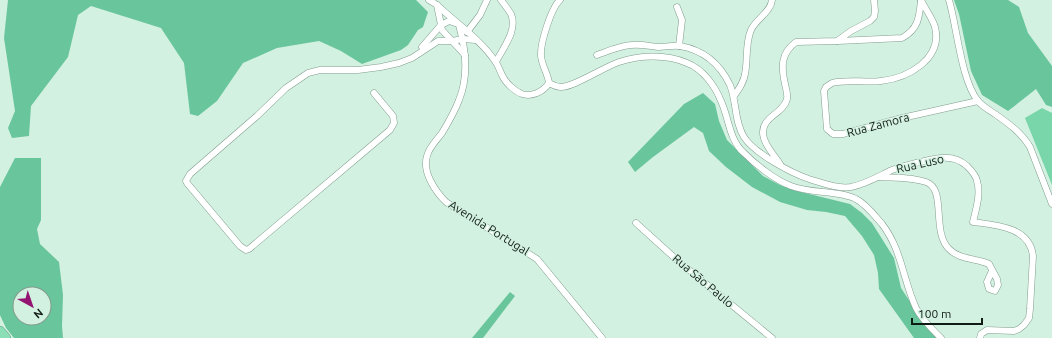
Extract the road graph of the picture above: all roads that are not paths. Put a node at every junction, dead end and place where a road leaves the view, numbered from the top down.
1 (429, 0) edge
2 (487, 0) edge
3 (501, 0) edge
4 (560, 0) edge
5 (772, 0) edge
6 (874, 0) edge
7 (949, 0) edge
8 (921, 1) edge
9 (437, 5) junction
10 (677, 7) dead end
11 (441, 25) junction
12 (459, 25) junction
13 (467, 32) junction
14 (462, 39) junction
15 (476, 40) junction
16 (452, 41) junction
17 (837, 42) junction
18 (679, 46) junction
19 (465, 55) junction
20 (597, 55) dead end
21 (496, 62) junction
22 (400, 63) junction
23 (549, 83) junction
24 (374, 93) dead end
25 (734, 96) junction
26 (978, 101) junction
27 (780, 165) junction
28 (878, 177) junction
29 (1052, 204) edge
30 (636, 223) dead end
31 (992, 271) dead end
32 (0, 331) edge
33 (6, 338) edge
34 (602, 338) edge
35 (772, 338) edge
36 (941, 338) edge
37 (980, 338) edge

1 - 9 street
2 - 13 street
3 - 21 street
4 - 23 street
5 - 25 street
6 - 17 street
7 - 26 street
8 - 17 street
8 - 26 street, Rua Zamora
9 - 11 street
9 - 12 street
10 - 18 street
11 - 12 street
11 - 16 street
11 - 22 street
12 - 13 street
12 - 14 street, Avenida Portugal
13 - 15 street
14 - 15 street
14 - 16 street
14 - 19 street, Avenida Portugal
15 - 21 street
16 - 19 street
16 - 22 street
17 - 27 street
18 - 20 street
18 - 25 street
19 - 34 street, Avenida Portugal
21 - 23 street
22 - 24 street
23 - 36 street
25 - 27 street
26 - 29 street
27 - 28 street
28 - 31 street
28 - 37 street, Rua Luso
30 - 35 street, Rua São Paulo
32 - 33 highway

